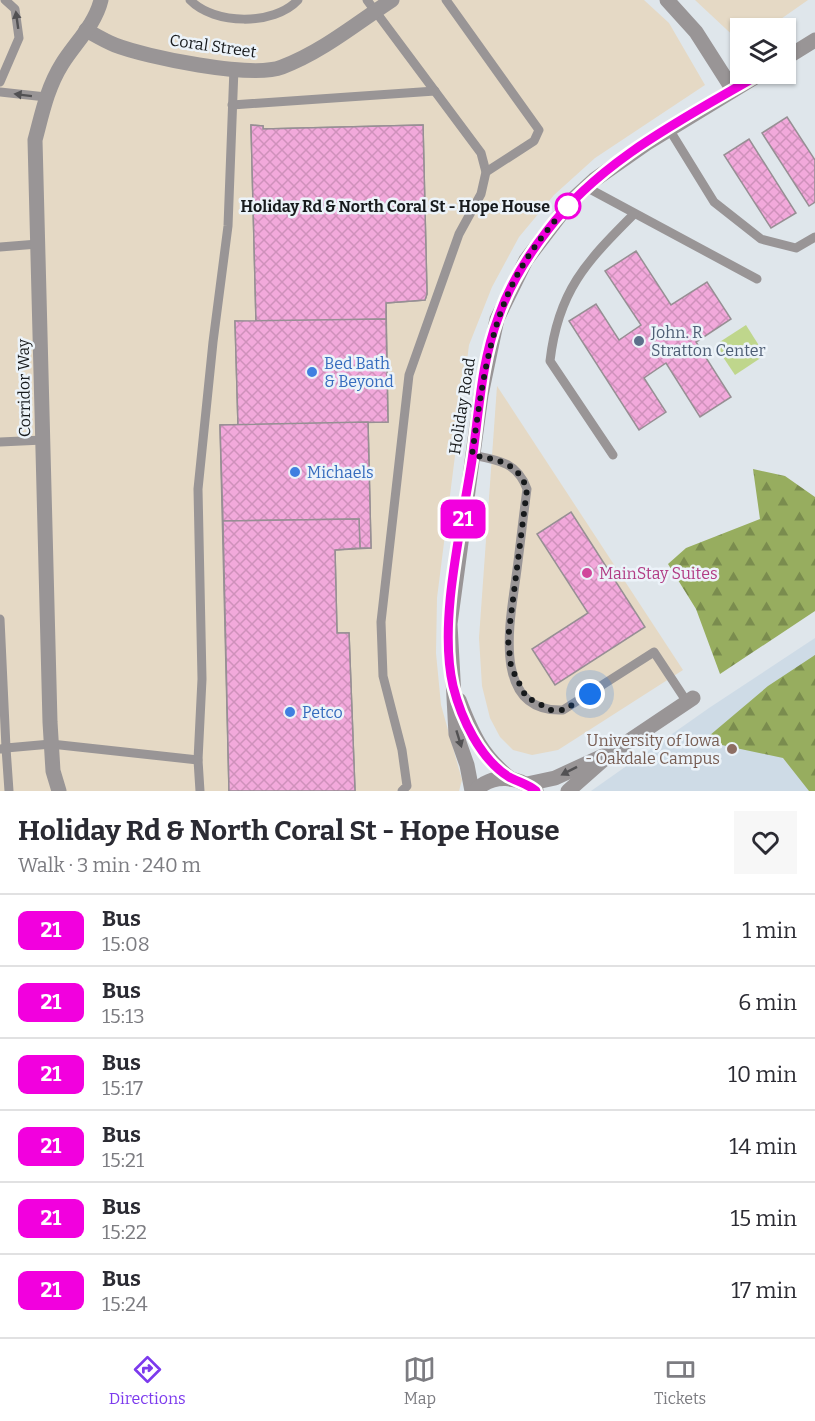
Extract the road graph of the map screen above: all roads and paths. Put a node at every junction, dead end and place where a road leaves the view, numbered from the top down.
1 (5, 0) edge
2 (101, 0) edge
3 (190, 0) edge
4 (297, 0) edge
5 (392, 0) edge
6 (446, 0) edge
7 (667, 0) edge
8 (371, 6) edge
9 (86, 30) junction
10 (815, 40) edge
11 (796, 52) edge
12 (234, 68) junction
13 (0, 82) edge
14 (743, 84) edge
15 (733, 90) junction
16 (435, 91) junction
17 (0, 92) edge
18 (46, 97) junction
19 (232, 105) junction
20 (669, 129) junction
21 (486, 172) junction
22 (586, 187) junction
23 (634, 214) junction
24 (815, 237) edge
25 (38, 244) junction
26 (0, 247) edge
27 (757, 279) dead end
28 (43, 440) junction
29 (0, 442) edge
30 (472, 455) junction
31 (613, 455) dead end
32 (0, 619) edge
33 (453, 686) junction
34 (690, 700) joint
35 (51, 744) junction
36 (3, 749) edge
37 (611, 753) junction
38 (198, 760) junction
39 (511, 778) junction
40 (532, 788) edge
41 (9, 791) edge
42 (59, 791) edge
43 (200, 791) edge
44 (402, 791) edge
45 (473, 791) edge
46 (568, 791) edge

13 -> 1 lane
2 - 9 street, Corridor Way
3 - 4 lane
5 - 8 street, Coral Street
6 - 21 lane
7 - 15 street
8 - 12 street, Coral Street
8 - 16 lane
9 - 12 street, Coral Street
9 - 18 street, Corridor Way
10 - 11 street
12 - 19 lane
14 - 15 street, Holiday Road
15 - 20 street, Holiday Road
16 - 19 lane
16 - 21 lane
18 -> 17 lane
18 - 25 street, Corridor Way
19 - 38 lane
20 - 22 street, Holiday Road
20 - 24 lane
21 - 44 lane
22 - 23 lane
22 - 30 street, Holiday Road
23 - 27 lane
23 - 31 lane
25 - 26 lane
25 - 28 street, Corridor Way
28 - 29 lane
28 - 35 street, Corridor Way
30 - 33 street, Holiday Road
30 - 34 lane
32 - 36 lane
33 - 39 street, Holiday Road
33 -> 45 street, Holiday Road
34 - 37 street
35 - 36 lane
35 - 38 lane
35 - 42 street, Corridor Way
36 - 41 lane
37 -> 40 street
37 - 46 street
38 - 43 lane
39 - 40 street, Holiday Road
39 - 45 street, Holiday Road

